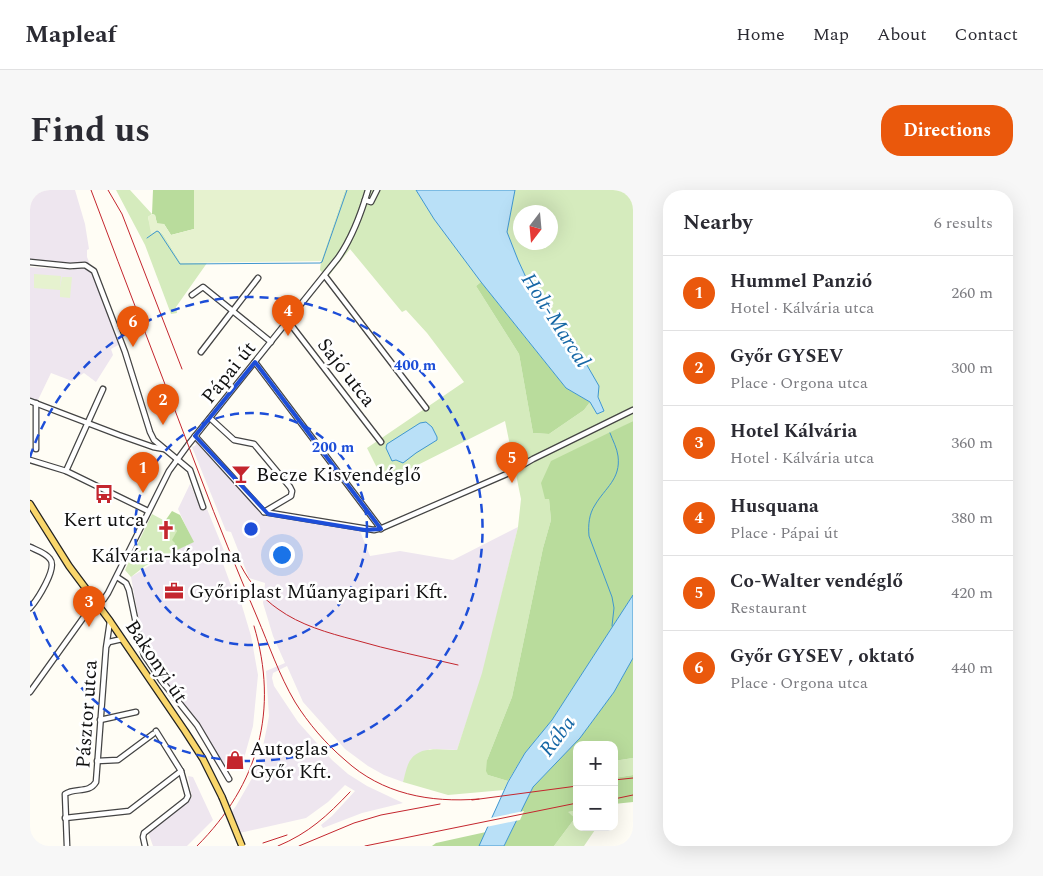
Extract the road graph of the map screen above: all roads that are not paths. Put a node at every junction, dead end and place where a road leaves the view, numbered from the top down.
1 (368, 190) edge
2 (377, 190) edge
3 (365, 200) junction
4 (30, 262) edge
5 (325, 276) junction
6 (258, 278) dead end
7 (192, 295) dead end
8 (232, 311) junction
9 (288, 321) junction
10 (271, 342) junction
11 (201, 352) dead end
12 (255, 362) junction
13 (103, 389) dead end
14 (30, 400) edge
15 (36, 403) junction
16 (426, 408) dead end
17 (633, 410) edge
18 (210, 418) junction
19 (87, 423) junction
20 (195, 436) junction
21 (381, 442) dead end
22 (36, 449) dead end
23 (166, 449) junction
24 (177, 458) junction
25 (30, 460) edge
26 (66, 471) junction
27 (30, 504) edge
28 (203, 507) dead end
29 (148, 511) junction
30 (264, 512) junction
31 (380, 529) junction
32 (30, 547) edge
33 (117, 577) junction
34 (98, 604) junction
35 (30, 608) edge
36 (110, 621) junction
37 (122, 639) junction
38 (106, 648) junction
39 (30, 692) edge
40 (136, 712) dead end
41 (100, 720) junction
42 (97, 761) junction
43 (181, 771) junction
44 (229, 779) dead end
45 (65, 818) junction
46 (67, 846) edge
47 (144, 846) edge
48 (242, 846) edge

1 - 3 street, Pápai út
2 - 3 street
3 - 5 street, Pápai út
4 - 23 street
5 - 9 street, Pápai út
5 - 16 street
6 - 8 street
7 - 8 street
8 - 10 street
8 - 11 street
9 - 10 street, Pápai út
9 - 21 street, Sajó utca
10 - 12 street, Pápai út
12 - 18 street, Pápai út
12 - 31 street
13 - 19 street
14 - 15 street
15 - 19 street
15 - 22 street
17 - 31 street
18 - 20 street, Pápai út
18 - 30 street
19 - 23 street
19 - 26 street
20 - 24 street, Pápai út
20 - 30 street
23 - 24 street
24 - 28 street
24 - 29 street, Pápai út
25 - 26 street
26 - 29 street
27 - 34 main road, Bakonyi út
29 - 33 street, Pápai út
30 - 31 street
32 - 35 street
33 - 34 street, Pápai út
33 - 44 street
34 - 36 main road, Bakonyi út
34 - 39 street, Pápai út
36 - 37 main road, Bakonyi út
36 - 38 street, Pásztor utca
37 - 38 street, Pásztor utca
37 - 48 main road, Bakonyi út, bridge
38 - 41 street, Pásztor utca
40 - 41 street
41 - 42 street, Pásztor utca
42 - 43 street
42 - 45 street, Pásztor utca
43 - 45 street
43 - 47 street
45 - 46 street

